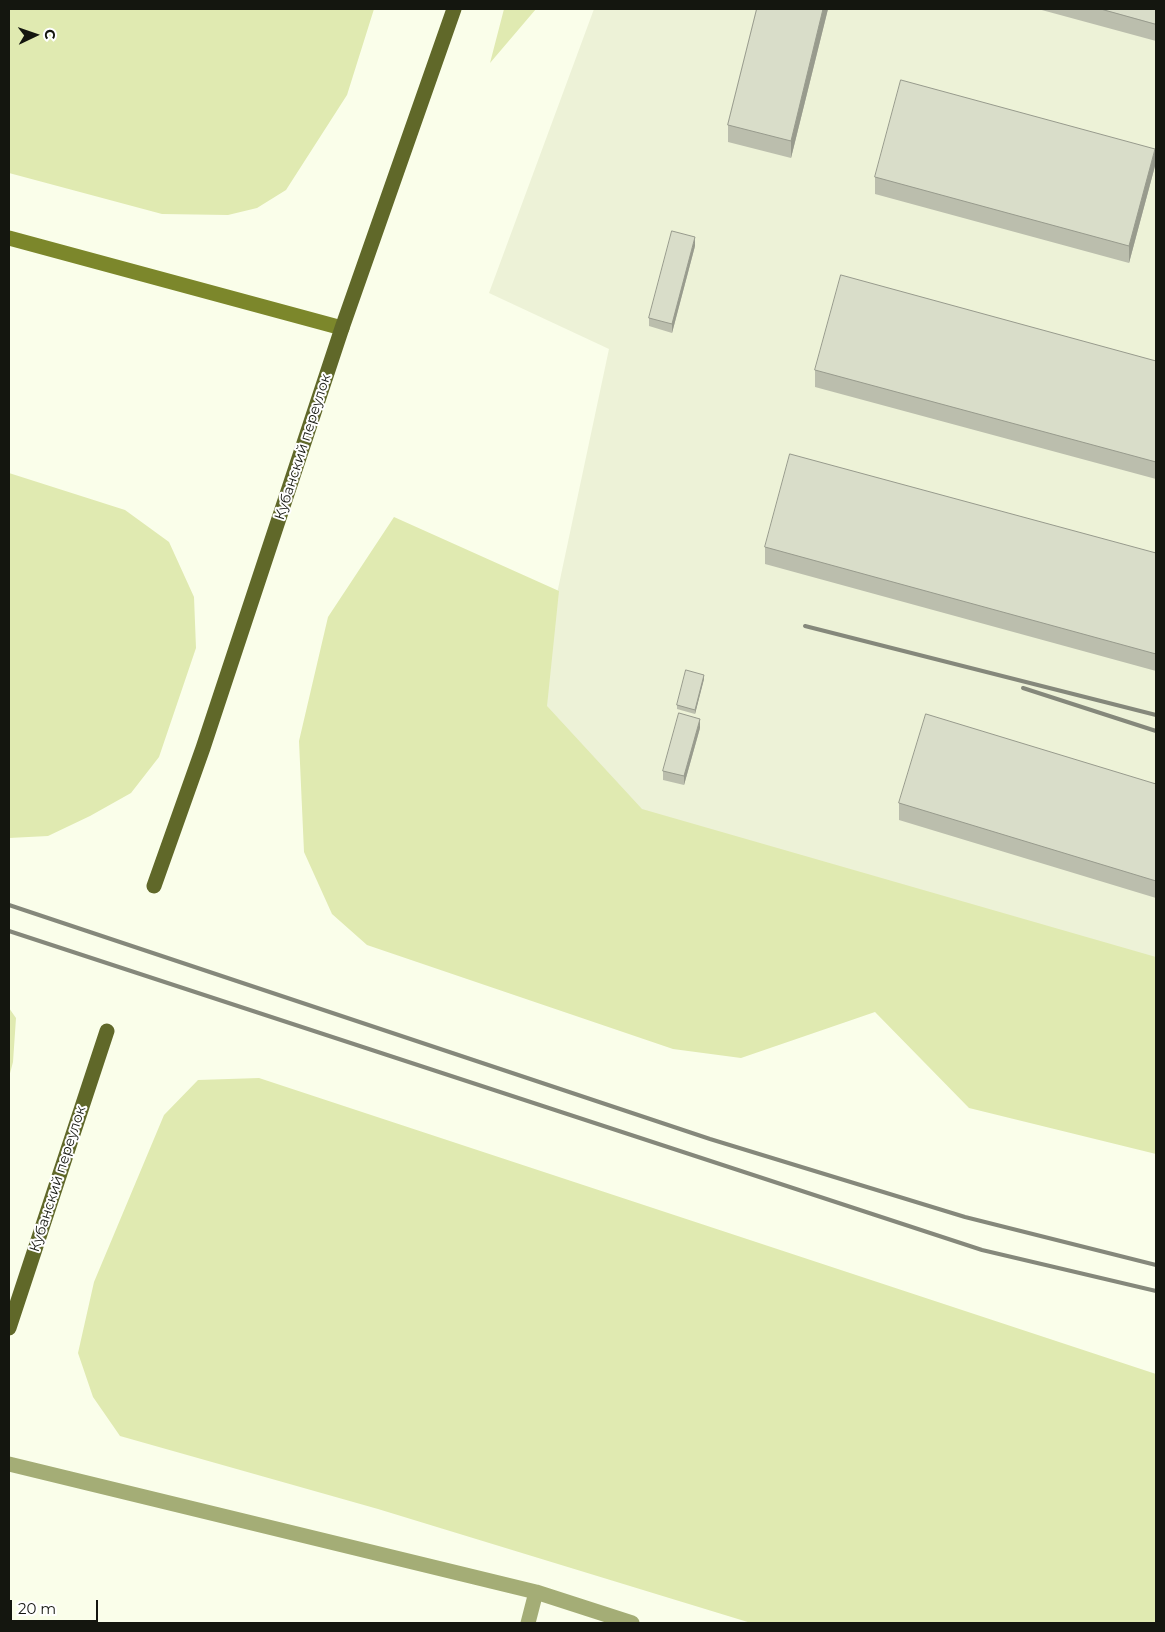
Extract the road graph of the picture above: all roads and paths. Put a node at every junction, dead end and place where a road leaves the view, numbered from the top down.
1 (454, 9) edge
2 (9, 238) edge
3 (342, 328) junction
4 (154, 886) dead end
5 (107, 1031) dead end
6 (9, 1328) edge
7 (9, 1464) edge
8 (536, 1592) junction
9 (528, 1623) edge
10 (632, 1623) edge

1 - 3 main road, Кубанский переулок
2 - 3 main road
3 - 4 main road, Кубанский переулок
5 - 6 main road, Кубанский переулок
7 - 8 lane
8 - 9 lane
8 - 10 lane

